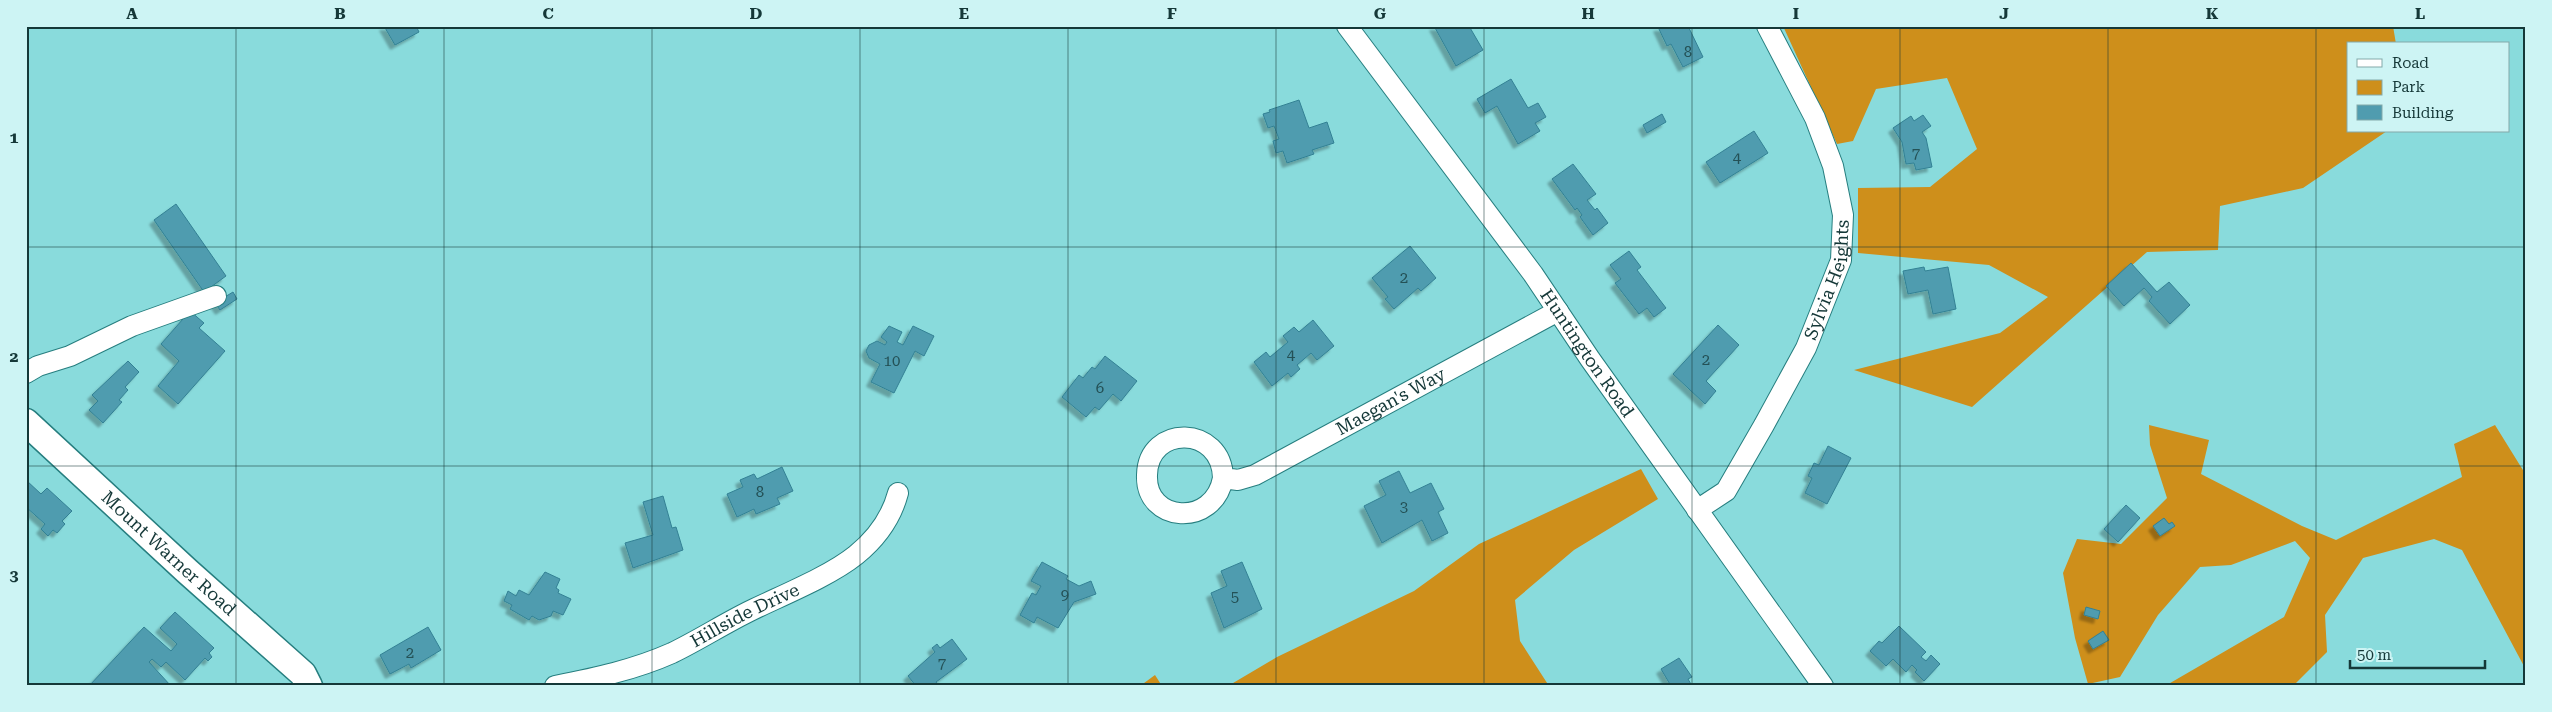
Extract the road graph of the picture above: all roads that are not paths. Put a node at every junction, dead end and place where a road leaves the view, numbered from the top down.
1 (1347, 26) edge
2 (1767, 26) edge
3 (216, 296) dead end
4 (1558, 311) junction
5 (26, 373) edge
6 (26, 422) edge
7 (1223, 478) dead end
8 (898, 493) dead end
9 (1697, 510) junction
10 (309, 682) edge
11 (555, 686) edge
12 (1822, 686) edge

1 - 4 street, Huntington Road
2 - 9 street, Sylvia Heights
3 - 5 street
4 - 7 street, Maegan's Way
4 - 9 street, Huntington Road
6 - 10 main road, Mount Warner Road
8 - 11 street, Hillside Drive
9 - 12 street, Huntington Road

